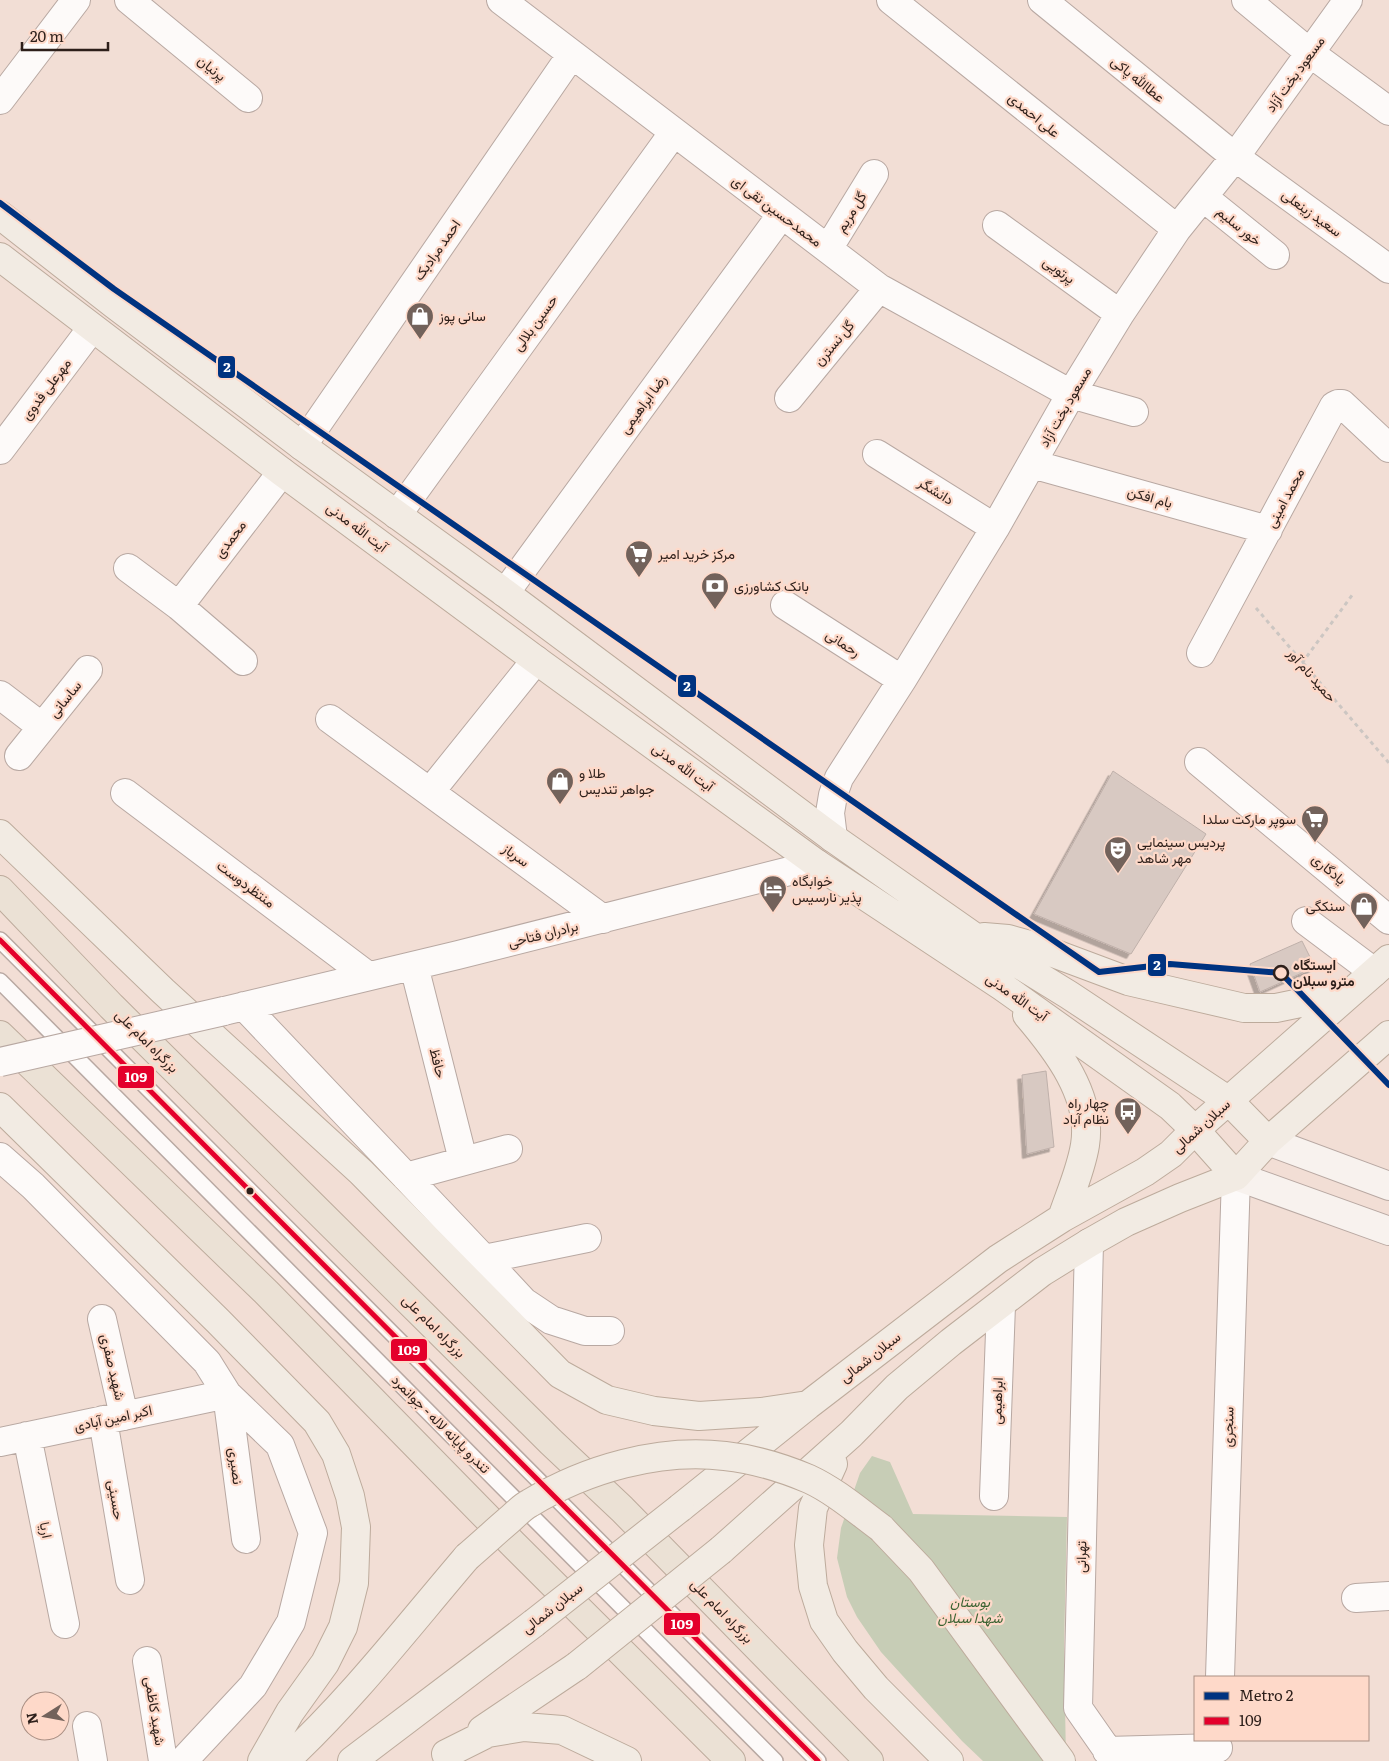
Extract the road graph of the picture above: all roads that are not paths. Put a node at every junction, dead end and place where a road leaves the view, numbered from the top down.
1 (76, 0) edge
2 (129, 0) edge
3 (501, 0) edge
4 (892, 0) edge
5 (1042, 0) edge
6 (1246, 0) edge
7 (1348, 0) edge
8 (1310, 53) junction
9 (572, 54) junction
10 (248, 98) dead end
11 (0, 100) edge
12 (1389, 111) edge
13 (674, 132) junction
14 (1235, 157) junction
15 (874, 174) dead end
16 (1203, 197) junction
17 (782, 214) junction
18 (0, 215) edge
19 (997, 226) dead end
20 (1177, 229) junction
21 (828, 249) junction
22 (1275, 255) dead end
23 (0, 257) edge
24 (1389, 269) edge
25 (880, 288) junction
26 (1120, 314) junction
27 (92, 328) junction
28 (1071, 394) junction
29 (789, 398) dead end
30 (1134, 412) dead end
31 (302, 446) junction
32 (1389, 448) edge
33 (0, 450) edge
34 (876, 454) dead end
35 (1032, 464) junction
36 (282, 472) junction
37 (397, 515) junction
38 (995, 528) junction
39 (1268, 530) junction
40 (128, 568) dead end
41 (505, 593) junction
42 (785, 605) dead end
43 (179, 606) junction
44 (1201, 653) dead end
45 (243, 660) dead end
46 (536, 660) junction
47 (88, 670) dead end
48 (902, 680) junction
49 (0, 695) edge
50 (330, 720) dead end
51 (42, 727) junction
52 (19, 756) dead end
53 (1199, 762) dead end
54 (430, 792) junction
55 (125, 793) dead end
56 (0, 834) edge
57 (834, 838) junction
58 (817, 864) junction
59 (0, 890) edge
60 (603, 919) junction
61 (1389, 920) edge
62 (1306, 921) dead end
63 (973, 936) junction
64 (0, 940) edge
65 (414, 966) junction
66 (1382, 966) edge
67 (368, 976) junction
68 (0, 981) edge
69 (1003, 987) junction
70 (1353, 992) junction
71 (246, 1006) junction
72 (0, 1035) edge
73 (1389, 1035) edge
74 (0, 1062) edge
75 (1229, 1101) junction
76 (0, 1107) edge
77 (1195, 1130) junction
78 (1268, 1141) junction
79 (508, 1149) dead end
80 (0, 1157) edge
81 (463, 1160) junction
82 (1236, 1176) junction
83 (406, 1177) junction
84 (1389, 1186) edge
85 (1062, 1218) junction
86 (1389, 1231) edge
87 (587, 1238) dead end
88 (1089, 1243) junction
89 (484, 1258) junction
90 (1001, 1305) junction
91 (102, 1319) dead end
92 (610, 1331) dead end
93 (227, 1394) junction
94 (808, 1406) junction
95 (113, 1418) junction
96 (851, 1434) junction
97 (27, 1436) junction
98 (0, 1442) edge
99 (994, 1496) dead end
100 (246, 1539) dead end
101 (130, 1580) dead end
102 (1389, 1596) edge
103 (1356, 1598) dead end
104 (65, 1624) dead end
105 (147, 1661) dead end
106 (1220, 1676) edge
107 (87, 1726) dead end
108 (1218, 1750) edge
109 (1111, 1756) edge
110 (441, 1758) edge
111 (93, 1761) edge
112 (164, 1761) edge
113 (183, 1761) edge
114 (262, 1761) edge
115 (285, 1761) edge
116 (352, 1761) edge
117 (627, 1761) edge
118 (730, 1761) edge
119 (775, 1761) edge
120 (818, 1761) edge
121 (869, 1761) edge
122 (949, 1761) edge
123 (1061, 1761) edge

1 - 11 street
2 - 10 street, پرنیان
3 - 9 street, محمدحسین نقی ای
4 - 20 street, علی احمدی
5 - 14 street, عطاالله پاکی
6 - 8 street
7 - 8 street, مسعود بخت آزاد
8 - 12 street
8 - 14 street, مسعود بخت آزاد
9 - 13 street, محمدحسین نقی ای
9 - 31 street, احمد مرادبک
13 - 17 street, محمدحسین نقی ای
13 - 37 street, حسین بلالی
14 - 16 street, مسعود بخت آزاد
14 - 24 street, سعید زینعلی
15 - 21 street, گل مریم
16 - 20 street, مسعود بخت آزاد
16 - 22 street, خور سلیم
17 - 21 street, محمدحسین نقی ای
17 - 41 street, رضا ابراهیمی
18 - 31 main road, آیت الله مدنی
19 - 26 street, پرتویی
20 - 26 street, مسعود بخت آزاد
21 - 25 street, محمدحسین نقی ای
23 - 27 main road, آیت الله مدنی
25 - 28 street, محمدحسین نقی ای
25 - 29 street, گل نسترن
26 - 28 street, مسعود بخت آزاد
27 - 33 street, مهرعلی فدوی
27 - 36 main road, آیت الله مدنی
28 - 30 street
28 - 35 street, مسعود بخت آزاد
31 - 37 main road, آیت الله مدنی
32 - 39 street, محمد امینی
34 - 38 street, دانشگر
35 - 38 street, مسعود بخت آزاد
35 - 39 street, بام افکن
36 - 43 street, محمدی
36 - 46 main road, آیت الله مدنی
37 - 41 main road, آیت الله مدنی
38 - 48 street, مسعود بخت آزاد
39 - 44 street, محمد امینی
40 - 43 street
41 - 57 main road, آیت الله مدنی
42 - 48 street, رحمانی
43 - 45 street
46 - 54 street
46 - 58 main road, آیت الله مدنی
47 - 51 street, ساسانی
48 - 57 street, مسعود بخت آزاد
49 - 51 street, ساسانی
50 - 54 street, سرباز
51 - 52 street, ساسانی
53 - 61 street, یادگاری
54 - 60 street, سرباز
55 - 67 street, منتظردوست
56 - 94 main road
57 - 58 main road
57 - 63 main road, آیت الله مدنی
58 - 60 street, برادران فتاحی
58 - 69 main road, آیت الله مدنی
59 - 121 highway, بزرگراه امام علی
60 - 65 street, برادران فتاحی
62 - 66 street
63 - 70 main road
63 - 75 main road, آیت الله مدنی
64 - 120 lane
65 - 67 street, برادران فتاحی
65 - 81 street, حافظ
66 - 70 main road, سبلان شمالی
67 - 71 street, برادران فتاحی
68 - 119 lane, تندرو پایانه لاله - جوانمرد
69 - 77 main road, آیت الله مدنی
69 - 85 main road
70 - 75 main road, سبلان شمالی
71 - 74 street, برادران فتاحی, bridge
71 - 83 street
72 - 118 highway
73 - 78 main road
75 - 77 main road, سبلان شمالی
75 - 78 main road, آیت الله مدنی
76 - 114 main road
77 - 82 main road, آیت الله مدنی
77 - 85 main road, سبلان شمالی
78 - 82 main road
78 - 84 main road, آیت الله مدنی
79 - 81 street
80 - 93 street
81 - 83 street
82 - 86 main road, آیت الله مدنی
82 - 88 main road
82 - 106 street, سنجری
83 - 89 street
85 - 94 main road, سبلان شمالی
87 - 89 street
88 - 90 main road
88 - 109 street, تهرانی
89 - 92 street
90 - 96 main road
90 - 99 street, ابراهیمی
91 - 95 street, شهید صفری
93 - 95 street, اکبر امین آبادی
93 - 100 street, نصیری
93 - 113 street
94 - 116 main road, سبلان شمالی, bridge
95 - 97 street, اکبر امین آبادی
95 - 101 street, حسینی
96 - 110 main road, bridge
96 - 122 main road
97 - 98 street, اکبر امین آبادی
97 - 104 street, اریا
102 - 103 street
105 - 112 street, شهید کاظمی
107 - 111 street
108 - 109 street, تهرانی
110 - 117 main road
115 - 123 main road, bridge

